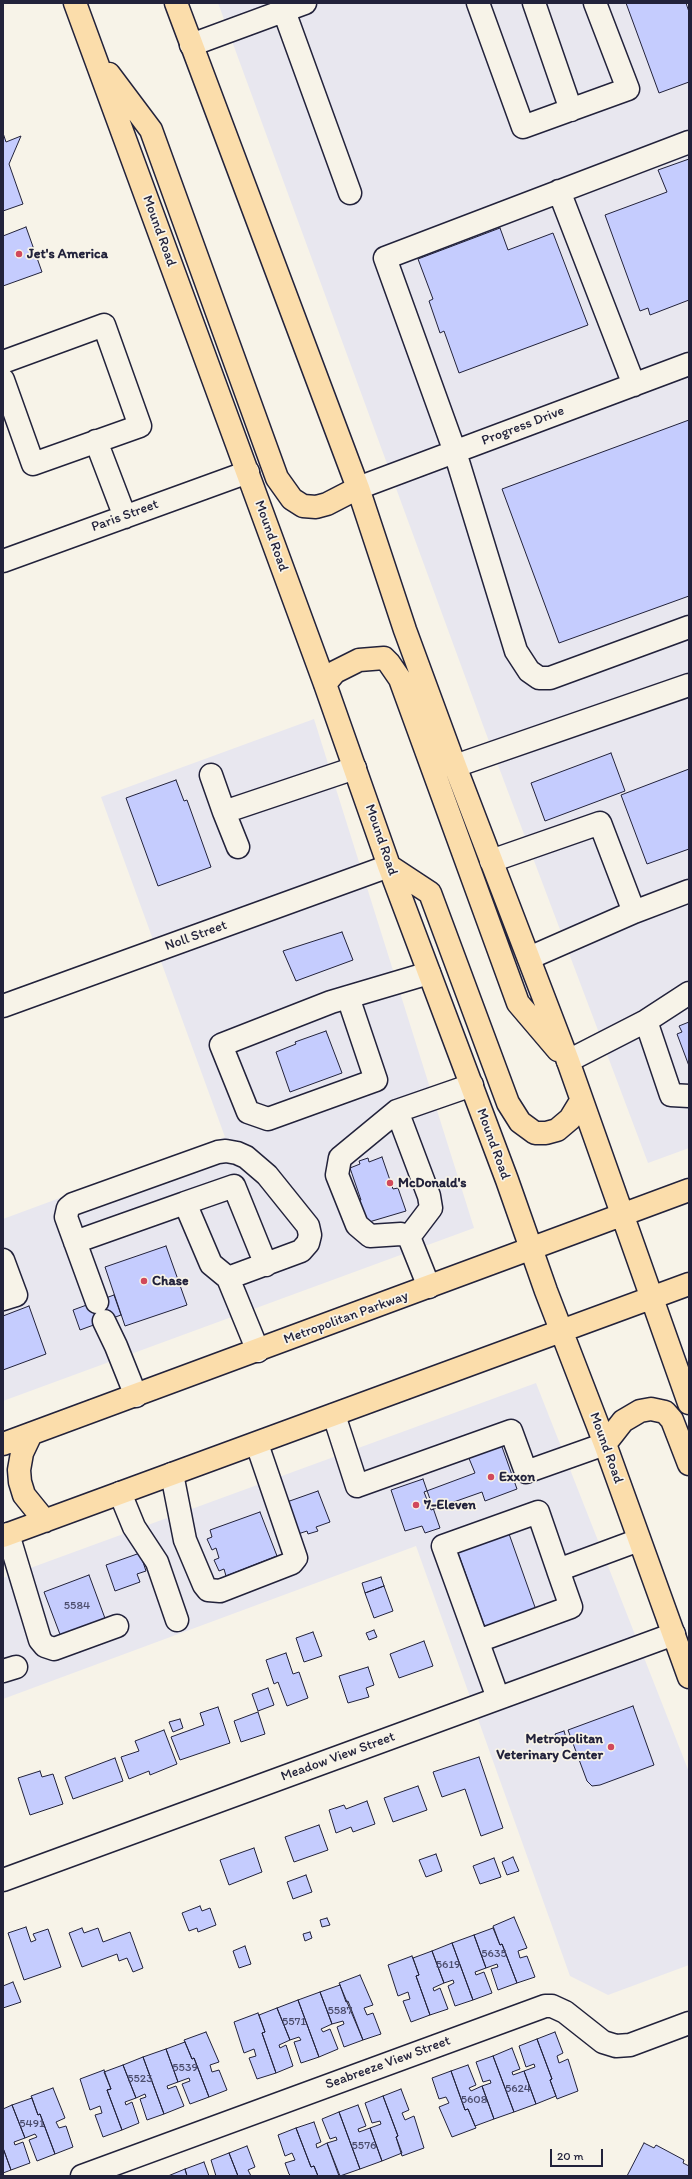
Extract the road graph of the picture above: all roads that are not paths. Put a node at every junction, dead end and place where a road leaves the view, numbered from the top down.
1 (75, 3) edge
2 (176, 3) edge
3 (305, 3) edge
4 (478, 3) edge
5 (534, 3) edge
6 (595, 3) edge
7 (284, 11) junction
8 (191, 44) junction
9 (95, 55) junction
10 (571, 110) junction
11 (689, 142) edge
12 (559, 191) junction
13 (350, 193) dead end
14 (3, 362) edge
15 (689, 364) edge
16 (3, 380) edge
17 (634, 384) junction
18 (96, 441) junction
19 (455, 452) junction
20 (248, 472) junction
21 (358, 488) junction
22 (125, 517) junction
23 (3, 561) edge
24 (689, 627) edge
25 (325, 684) junction
26 (689, 685) edge
27 (455, 766) junction
28 (355, 768) junction
29 (210, 775) dead end
30 (224, 812) junction
31 (238, 847) dead end
32 (491, 861) junction
33 (389, 866) junction
34 (689, 891) edge
35 (634, 912) junction
36 (529, 958) junction
37 (429, 973) junction
38 (689, 993) edge
39 (348, 997) junction
40 (3, 1006) edge
41 (646, 1021) junction
42 (568, 1061) junction
43 (472, 1085) junction
44 (689, 1096) edge
45 (581, 1101) junction
46 (397, 1111) junction
47 (689, 1190) edge
48 (185, 1204) junction
49 (623, 1214) junction
50 (409, 1237) junction
51 (75, 1242) junction
52 (531, 1249) junction
53 (3, 1260) edge
54 (266, 1264) junction
55 (228, 1278) junction
56 (689, 1284) edge
57 (429, 1287) junction
58 (652, 1298) junction
59 (3, 1299) edge
60 (561, 1331) junction
61 (258, 1351) junction
62 (136, 1396) junction
63 (689, 1402) edge
64 (334, 1415) junction
65 (31, 1434) junction
66 (3, 1444) edge
67 (257, 1444) junction
68 (605, 1444) junction
69 (689, 1464) edge
70 (172, 1474) junction
71 (120, 1492) junction
72 (45, 1521) junction
73 (6, 1535) edge
74 (640, 1540) junction
75 (558, 1570) junction
76 (177, 1620) dead end
77 (116, 1626) dead end
78 (681, 1640) edge
79 (478, 1642) junction
80 (689, 1677) edge
81 (498, 1698) junction
82 (3, 1880) edge
83 (689, 2023) edge
84 (82, 2176) edge

1 - 9 main road, Mound Road
2 - 8 main road
3 - 7 street
4 - 10 street
5 - 10 street
6 - 10 street
7 - 8 street
7 - 13 street
8 - 21 main road
9 - 20 main road, Mound Road
9 - 21 main road
11 - 12 street
12 - 17 street
12 - 19 street
14 - 18 street
15 - 17 street, Progress Drive
16 - 18 street
17 - 19 street, Progress Drive
18 - 22 street
19 - 21 street, Progress Drive
19 - 24 street
20 - 22 street, Paris Street
20 - 25 main road, Mound Road
21 - 27 main road
22 - 23 street, Paris Street
25 - 28 main road, Mound Road
25 - 42 main road
26 - 27 street
27 - 32 main road
28 - 30 street
28 - 33 main road, Mound Road
29 - 30 street
30 - 31 street
32 - 35 street
32 - 36 main road
33 - 37 main road, Mound Road
33 - 40 street, Noll Street
33 - 45 main road
34 - 35 street
35 - 36 street
36 - 42 main road
37 - 39 street
37 - 43 main road, Mound Road
38 - 41 street
39 - 39 street
41 - 42 street
41 - 44 street
42 - 45 main road
43 - 46 street
43 - 52 main road, Mound Road
45 - 49 main road
46 - 50 street
46 - 50 street
47 - 49 main road, Metropolitan Parkway
48 - 51 street
48 - 54 street
48 - 55 street
49 - 52 main road, Metropolitan Parkway
49 - 58 main road
50 - 57 street
51 - 54 street
51 - 62 street
52 - 57 main road, Metropolitan Parkway
52 - 60 main road, Mound Road
53 - 59 street
54 - 55 street
55 - 61 street
56 - 58 main road
57 - 61 main road, Metropolitan Parkway
58 - 60 main road
58 - 63 main road
60 - 64 main road
60 - 68 main road, Mound Road
61 - 62 main road, Metropolitan Parkway
62 - 65 main road, Metropolitan Parkway
64 - 67 main road
64 - 68 street
65 - 66 main road, Metropolitan Parkway
65 - 72 main road
67 - 70 main road
67 - 70 street
68 - 69 main road
68 - 74 main road, Mound Road
70 - 71 main road
71 - 72 main road
71 - 76 street
72 - 73 main road
73 - 77 street
74 - 75 street
74 - 78 main road, Mound Road
75 - 79 street
75 - 79 street
78 - 80 main road, Mound Road
78 - 81 street, Meadow View Street
79 - 81 street
81 - 82 street, Meadow View Street
83 - 84 street, Seabreeze View Street

